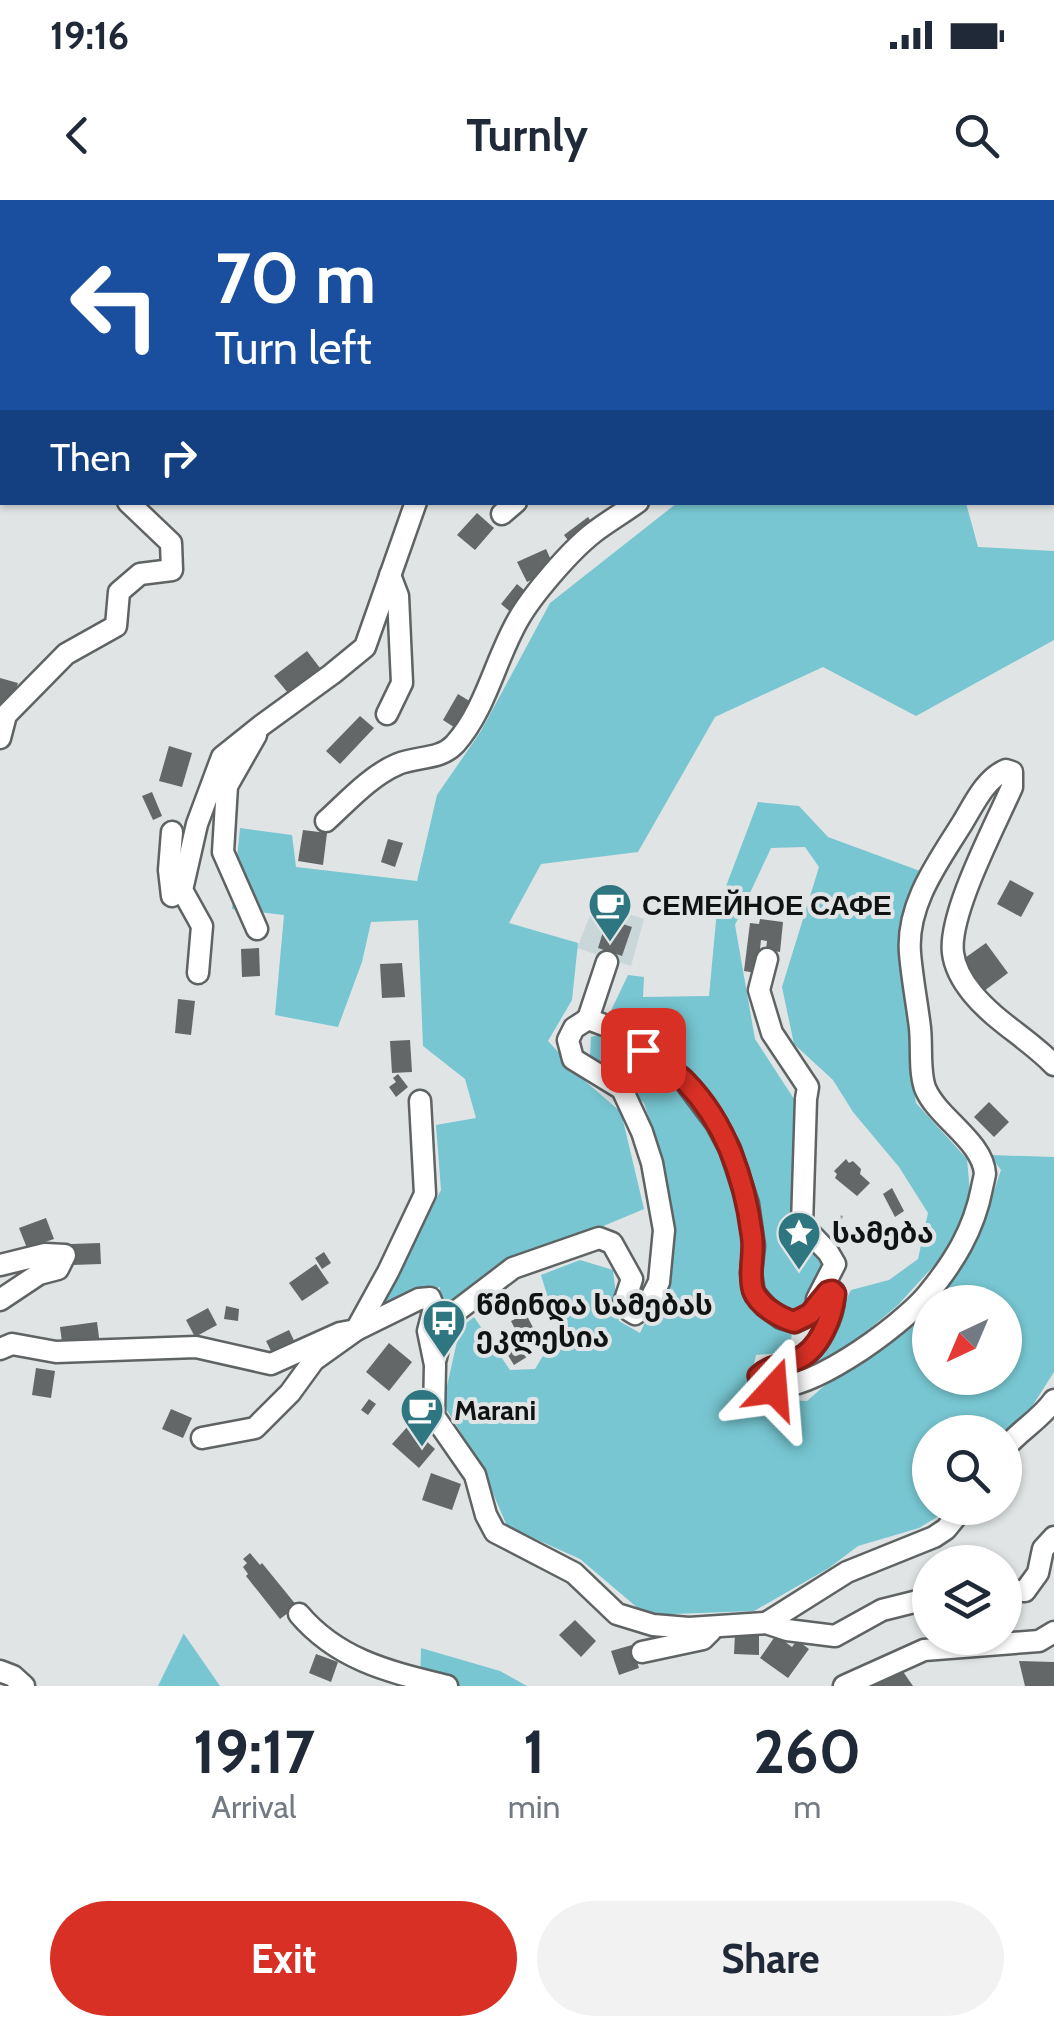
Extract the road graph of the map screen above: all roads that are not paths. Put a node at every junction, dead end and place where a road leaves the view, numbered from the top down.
1 (131, 505) edge
2 (415, 505) edge
3 (634, 505) edge
4 (390, 575) junction
5 (388, 714) dead end
6 (262, 725) junction
7 (0, 738) edge
8 (326, 821) dead end
9 (172, 832) dead end
10 (182, 890) junction
11 (258, 929) dead end
12 (767, 959) dead end
13 (607, 962) dead end
14 (198, 973) dead end
15 (588, 1019) junction
16 (1054, 1065) edge
17 (420, 1101) dead end
18 (0, 1265) edge
19 (0, 1300) edge
20 (810, 1314) junction
21 (356, 1330) junction
22 (0, 1349) edge
23 (435, 1365) junction
24 (1054, 1400) edge
25 (1022, 1431) edge
26 (202, 1438) dead end
27 (949, 1525) edge
28 (1054, 1538) edge
29 (1022, 1592) edge
30 (912, 1602) edge
31 (300, 1614) dead end
32 (766, 1623) junction
33 (716, 1626) junction
34 (1054, 1632) edge
35 (642, 1652) dead end
36 (0, 1672) edge
37 (24, 1686) edge
38 (448, 1686) edge
39 (844, 1686) edge

1 - 7 street
2 - 4 street
3 - 8 street
4 - 5 street
4 - 6 street
6 - 10 street
6 - 11 street
9 - 10 street
10 - 14 street
12 - 20 street
13 - 15 street
15 - 20 street
15 - 23 street
16 - 20 street
17 - 21 street
18 - 19 street
21 - 22 street
21 - 23 street
21 - 26 street
23 - 33 street
24 - 25 street
27 - 32 street
28 - 29 street
30 - 32 street
31 - 38 street
32 - 33 street
33 - 35 street
34 - 39 street
36 - 37 street

